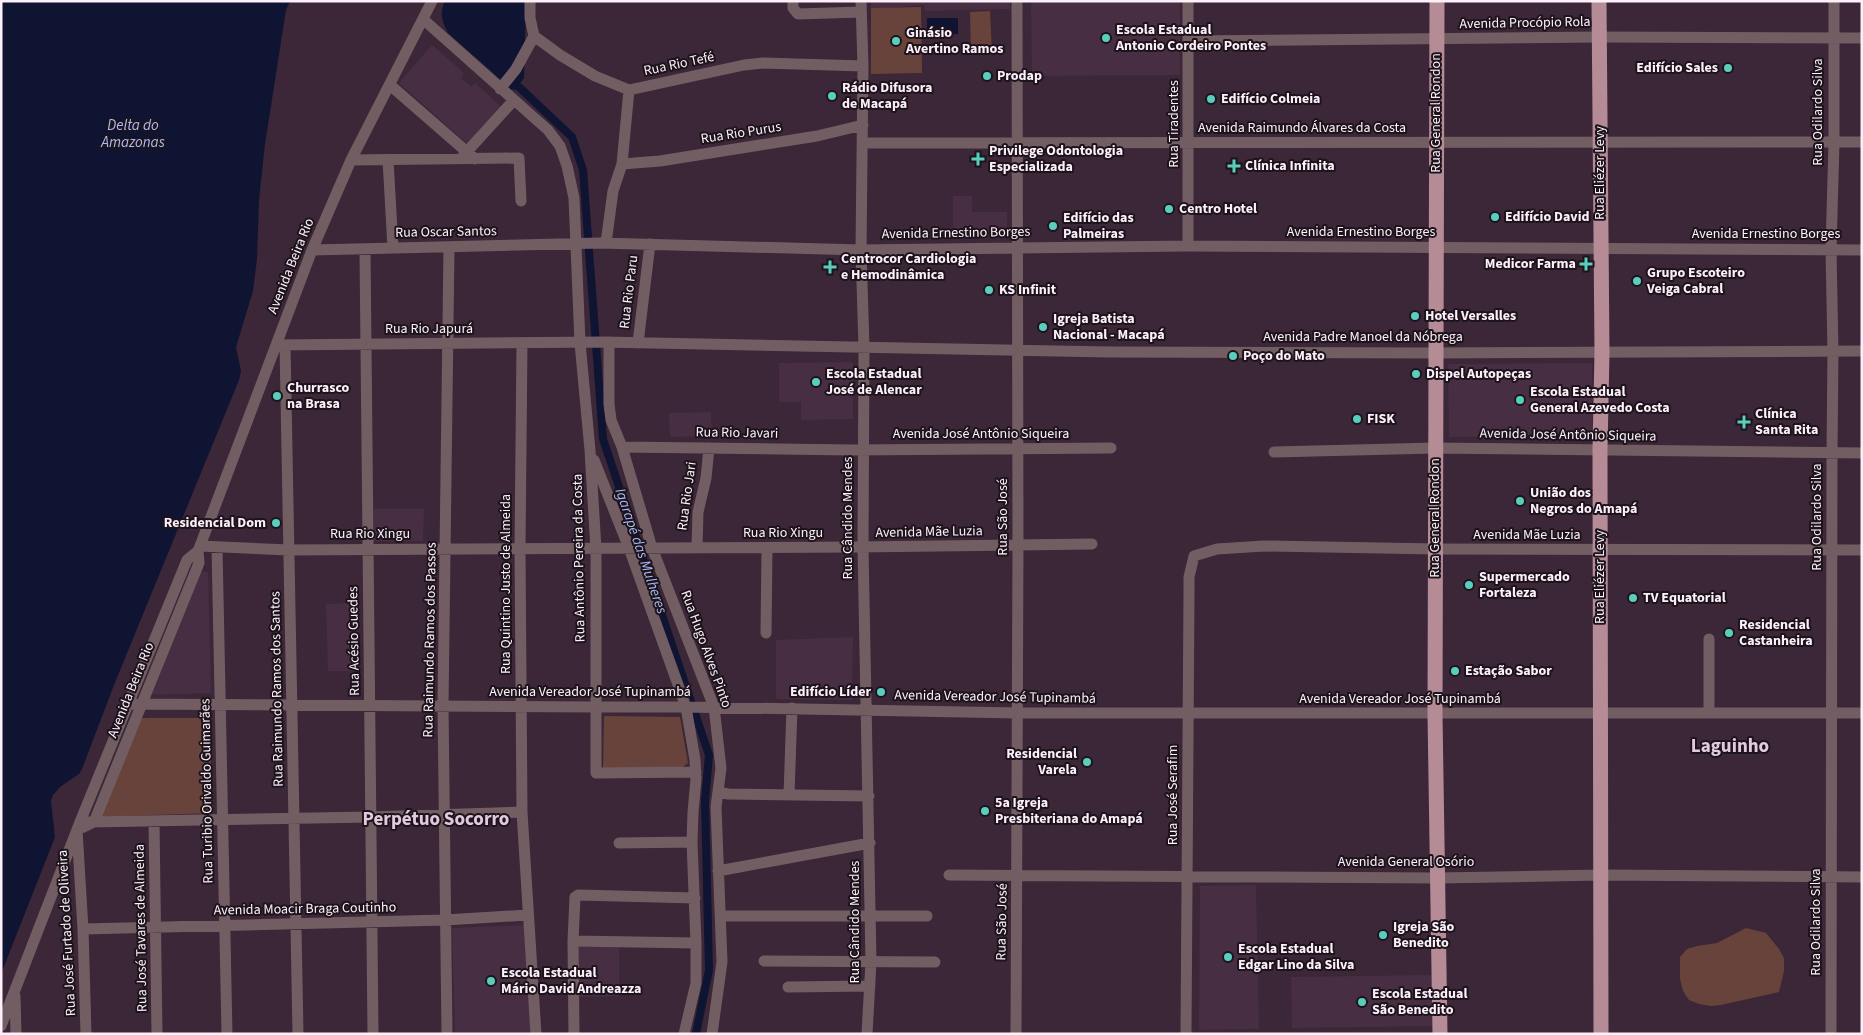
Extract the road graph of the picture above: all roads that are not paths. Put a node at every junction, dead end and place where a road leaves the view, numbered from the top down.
1 (432, 1) edge
2 (530, 1) edge
3 (793, 1) edge
4 (1017, 1) edge
5 (1188, 1) edge
6 (1437, 1) edge
7 (1600, 1) edge
8 (1834, 1) edge
9 (861, 7) edge
10 (424, 20) junction
11 (534, 36) junction
12 (1599, 37) junction
13 (1862, 38) edge
14 (1436, 39) junction
15 (1834, 39) junction
16 (1188, 41) junction
17 (863, 66) junction
18 (390, 86) junction
19 (503, 86) junction
20 (629, 90) junction
21 (514, 100) junction
22 (863, 125) junction
23 (1600, 142) junction
24 (1834, 142) junction
25 (1862, 142) edge
26 (863, 143) junction
27 (1016, 143) junction
28 (1436, 143) junction
29 (1189, 144) junction
30 (468, 157) junction
31 (351, 160) junction
32 (388, 160) junction
33 (622, 164) junction
34 (521, 201) dead end
35 (603, 243) junction
36 (578, 244) junction
37 (650, 244) junction
38 (1188, 246) junction
39 (449, 247) junction
40 (1018, 247) junction
41 (393, 248) junction
42 (1436, 248) junction
43 (1601, 248) junction
44 (365, 249) junction
45 (312, 250) junction
46 (861, 250) junction
47 (1831, 250) junction
48 (1862, 250) edge
49 (606, 342) junction
50 (522, 343) junction
51 (581, 343) junction
52 (638, 343) junction
53 (366, 344) junction
54 (448, 344) junction
55 (281, 345) junction
56 (864, 347) junction
57 (1017, 351) junction
58 (1834, 351) junction
59 (1862, 351) edge
60 (1602, 352) junction
61 (1435, 353) junction
62 (622, 447) junction
63 (709, 448) junction
64 (1018, 448) junction
65 (1111, 448) dead end
66 (1434, 448) junction
67 (590, 450) junction
68 (858, 450) junction
69 (1600, 450) junction
70 (1274, 452) dead end
71 (1832, 453) junction
72 (1862, 453) edge
73 (1092, 544) dead end
74 (1018, 546) junction
75 (217, 547) junction
76 (860, 547) junction
77 (199, 548) junction
78 (596, 548) junction
79 (633, 548) junction
80 (651, 548) junction
81 (697, 548) junction
82 (768, 548) junction
83 (446, 549) junction
84 (520, 549) junction
85 (289, 550) junction
86 (368, 550) junction
87 (1436, 550) junction
88 (1600, 550) junction
89 (1832, 550) junction
90 (1862, 550) edge
91 (1194, 556) joint
92 (766, 633) dead end
93 (1709, 639) dead end
94 (128, 704) junction
95 (142, 704) junction
96 (220, 704) junction
97 (292, 705) junction
98 (370, 706) junction
99 (443, 706) junction
100 (521, 707) junction
101 (596, 707) junction
102 (688, 707) junction
103 (711, 707) junction
104 (792, 708) junction
105 (866, 711) junction
106 (1018, 713) junction
107 (1709, 713) junction
108 (1831, 713) junction
109 (1862, 713) edge
110 (1188, 714) junction
111 (1435, 714) junction
112 (1601, 714) junction
113 (696, 772) junction
114 (718, 792) junction
115 (789, 795) junction
116 (869, 796) junction
117 (522, 812) junction
118 (444, 815) junction
119 (371, 817) junction
120 (294, 819) junction
121 (222, 820) junction
122 (154, 821) junction
123 (94, 822) junction
124 (80, 823) junction
125 (692, 842) junction
126 (619, 843) dead end
127 (870, 843) junction
128 (718, 871) junction
129 (949, 875) dead end
130 (1600, 875) junction
131 (1018, 876) junction
132 (1862, 876) edge
133 (1187, 877) junction
134 (1831, 877) junction
135 (1439, 878) junction
136 (695, 898) junction
137 (528, 915) junction
138 (721, 916) junction
139 (871, 916) junction
140 (927, 916) dead end
141 (445, 920) junction
142 (372, 922) junction
143 (296, 924) junction
144 (225, 925) junction
145 (156, 927) junction
146 (83, 929) junction
147 (573, 941) junction
148 (696, 943) junction
149 (764, 961) dead end
150 (872, 962) junction
151 (935, 962) dead end
152 (870, 986) junction
153 (788, 987) dead end
154 (15, 990) junction
155 (1, 1026) edge
156 (16, 1034) edge
157 (86, 1034) edge
158 (158, 1034) edge
159 (227, 1034) edge
160 (298, 1034) edge
161 (373, 1034) edge
162 (447, 1034) edge
163 (536, 1034) edge
164 (574, 1034) edge
165 (684, 1034) edge
166 (712, 1034) edge
167 (867, 1034) edge
168 (1016, 1034) edge
169 (1186, 1034) edge
170 (1440, 1034) edge
171 (1601, 1034) edge
172 (1831, 1034) edge

1 - 10 street, Avenida Beira Rio
2 - 11 street
3 - 9 street
4 - 27 street, Rua São José
5 - 16 street, Rua Tiradentes
6 - 14 main road, Rua General Rondon
7 - 12 main road, Rua Eliézer Levy
8 - 15 street, Rua Odilardo Silva
9 - 17 street, Rua Cândido Mendes
10 - 18 street, Avenida Beira Rio
10 - 19 street, Rua Antônio Pereira da Costa
11 - 19 street
11 - 20 street, Rua Rio Tefé
12 - 14 street, Avenida Procópio Rola
12 - 15 street, Avenida Procópio Rola
12 - 23 main road, Rua Eliézer Levy
13 - 15 street, Avenida Procópio Rola
14 - 16 street, Avenida Procópio Rola
14 - 28 main road, Rua General Rondon
15 - 24 street, Rua Odilardo Silva
16 - 29 street, Rua Tiradentes
17 - 20 street, Rua Rio Tefé
17 - 22 street, Rua Cândido Mendes
18 - 30 street
18 - 31 street, Avenida Beira Rio
19 - 21 street, Rua Antônio Pereira da Costa
20 - 33 street
21 - 30 street
21 - 36 street, Rua Antônio Pereira da Costa
22 - 26 street, Rua Cândido Mendes
22 - 33 street, Rua Rio Purus
23 - 24 street, Avenida Raimundo Álvares da Costa
23 - 28 street, Avenida Raimundo Álvares da Costa
23 - 43 main road, Rua Eliézer Levy
24 - 25 street, Avenida Raimundo Álvares da Costa
24 - 47 street, Rua Odilardo Silva
26 - 27 street, Avenida Raimundo Álvares da Costa
26 - 46 street, Rua Cândido Mendes
27 - 29 street, Avenida Raimundo Álvares da Costa
27 - 40 street, Rua São José
28 - 29 street, Avenida Raimundo Álvares da Costa
28 - 42 main road, Rua General Rondon
29 - 38 street, Rua Tiradentes
30 - 32 street
30 - 34 street
31 - 32 street
31 - 45 street, Avenida Beira Rio
32 - 41 street
33 - 35 street
35 - 36 street, Rua Oscar Santos
35 - 37 street
36 - 39 street, Rua Oscar Santos
36 - 51 street, Rua Antônio Pereira da Costa
37 - 46 street
37 - 52 street, Rua Rio Paru
38 - 40 street, Avenida Ernestino Borges
38 - 42 street, Avenida Ernestino Borges
39 - 41 street, Rua Oscar Santos
39 - 54 street, Rua Raimundo Ramos dos Passos
40 - 46 street, Avenida Ernestino Borges
40 - 57 street, Rua São José
41 - 44 street, Rua Oscar Santos
42 - 43 street, Avenida Ernestino Borges
42 - 61 main road, Rua General Rondon
43 - 47 street, Avenida Ernestino Borges
43 - 60 main road, Rua Eliézer Levy
44 - 45 street, Rua Oscar Santos
44 - 53 street, Rua Acésio Guedes
45 - 55 street, Avenida Beira Rio
46 - 56 street, Rua Cândido Mendes
47 - 48 street, Avenida Ernestino Borges
47 - 58 street, Rua Odilardo Silva
49 - 51 street, Rua Rio Japurá
49 - 52 street
49 - 62 street, Rua Hugo Alves Pinto
50 - 51 street, Rua Rio Japurá
50 - 54 street, Rua Rio Japurá
50 - 84 street, Rua Quintino Justo de Almeida
51 - 67 street, Rua Antônio Pereira da Costa
52 - 56 street
53 - 54 street, Rua Rio Japurá
53 - 55 street, Rua Rio Japurá
53 - 86 street, Rua Acésio Guedes
54 - 83 street, Rua Raimundo Ramos dos Passos
55 - 77 street, Avenida Beira Rio
55 - 85 street, Rua Raimundo Ramos dos Santos
56 - 57 street, Avenida Padre Manoel da Nóbrega
56 - 68 street, Rua Cândido Mendes
57 - 61 street, Avenida Padre Manoel da Nóbrega
57 - 64 street, Rua São José
58 - 59 street, Avenida Padre Manoel da Nóbrega
58 - 60 street, Avenida Padre Manoel da Nóbrega
58 - 71 street, Rua Odilardo Silva
60 - 61 street, Avenida Padre Manoel da Nóbrega
60 - 69 main road, Rua Eliézer Levy
61 - 66 main road, Rua General Rondon
62 - 63 street, Rua Rio Javari
62 - 80 street, Rua Hugo Alves Pinto
63 - 68 street, Rua Rio Javari
63 - 81 street, Rua Rio Jari
64 - 65 street, Avenida José Antônio Siqueira
64 - 68 street, Avenida José Antônio Siqueira
64 - 74 street, Rua São José
66 - 69 street, Avenida José Antônio Siqueira
66 - 70 street, Avenida José Antônio Siqueira
66 - 87 main road, Rua General Rondon
67 - 78 street, Rua Antônio Pereira da Costa
67 - 79 street
68 - 76 street, Rua Cândido Mendes
69 - 71 street, Avenida José Antônio Siqueira
69 - 88 main road, Rua Eliézer Levy
71 - 72 street, Avenida José Antônio Siqueira
71 - 89 street, Rua Odilardo Silva
73 - 74 street, Avenida Mãe Luzia
74 - 76 street, Avenida Mãe Luzia
74 - 106 street, Rua São José
75 - 77 street, Rua Rio Xingu
75 - 85 street, Rua Rio Xingu
75 - 96 street, Rua Turibio Orivaldo Guimarães
76 - 82 street, Rua Rio Xingu
76 - 105 street, Rua Cândido Mendes
77 - 94 street, Avenida Beira Rio
77 - 95 street, Avenida Beira Rio
78 - 79 street, Rua Rio Xingu
78 - 84 street, Rua Rio Xingu
78 - 101 street, Rua Antônio Pereira da Costa
79 - 80 street
79 - 102 street
80 - 81 street, Rua Rio Xingu
80 - 103 street, Rua Hugo Alves Pinto
81 - 82 street, Rua Rio Xingu
82 - 92 street
83 - 84 street, Rua Rio Xingu
83 - 86 street, Rua Rio Xingu
83 - 99 street, Rua Raimundo Ramos dos Passos
84 - 100 street, Rua Quintino Justo de Almeida
85 - 86 street, Rua Rio Xingu
85 - 97 street, Rua Raimundo Ramos dos Santos
86 - 98 street, Rua Acésio Guedes
87 - 88 street, Avenida Mãe Luzia
87 - 91 street, Avenida Mãe Luzia
87 - 111 main road, Rua General Rondon
88 - 89 street, Avenida Mãe Luzia
88 - 112 main road, Rua Eliézer Levy
89 - 90 street, Avenida Mãe Luzia
89 - 108 street, Rua Odilardo Silva
91 - 110 street, Rua José Serafim
93 - 107 street
94 - 95 street, Avenida Vereador José Tupinambá
94 - 124 street, Avenida Beira Rio
95 - 96 street, Avenida Vereador José Tupinambá
95 - 123 street, Avenida Beira Rio
96 - 97 street, Avenida Vereador José Tupinambá
96 - 121 street, Rua Turibio Orivaldo Guimarães
97 - 98 street, Avenida Vereador José Tupinambá
97 - 120 street, Rua Raimundo Ramos dos Santos
98 - 99 street, Avenida Vereador José Tupinambá
98 - 119 street, Rua Acésio Guedes
99 - 100 street, Avenida Vereador José Tupinambá
99 - 118 street, Rua Raimundo Ramos dos Passos
100 - 101 street, Avenida Vereador José Tupinambá
100 - 117 street, Rua Quintino Justo de Almeida
101 - 102 street, Avenida Vereador José Tupinambá
101 - 113 street, Rua Antônio Pereira da Costa
102 - 103 street, Avenida Vereador José Tupinambá
102 - 113 street
103 - 104 street, Avenida Vereador José Tupinambá
103 - 114 street, Rua Hugo Alves Pinto
104 - 105 street, Avenida Vereador José Tupinambá
104 - 115 street
105 - 106 street, Avenida Vereador José Tupinambá
105 - 116 street, Rua Cândido Mendes
106 - 110 street, Avenida Vereador José Tupinambá
106 - 131 street, Rua São José
107 - 108 street, Avenida Vereador José Tupinambá
107 - 112 street, Avenida Vereador José Tupinambá
108 - 109 street, Avenida Vereador José Tupinambá
108 - 134 street, Rua Odilardo Silva
110 - 111 street, Avenida Vereador José Tupinambá
110 - 133 street, Rua José Serafim
111 - 112 street, Avenida Vereador José Tupinambá
111 - 135 main road, Rua General Rondon
112 - 130 main road, Rua Eliézer Levy
113 - 125 street
114 - 115 street
114 - 128 street, Rua Hugo Alves Pinto
115 - 116 street
116 - 127 street, Rua Cândido Mendes
117 - 118 street
117 - 137 street, Rua Quintino Justo de Almeida
118 - 119 street
118 - 141 street, Rua Raimundo Ramos dos Passos
119 - 120 street
119 - 142 street, Rua Acésio Guedes
120 - 121 street
120 - 143 street, Rua Raimundo Ramos dos Santos
121 - 122 street
121 - 144 street, Rua Turibio Orivaldo Guimarães
122 - 123 street
122 - 145 street, Rua José Tavares de Almeida
123 - 124 street
124 - 146 street, Rua José Furtado de Oliveira
124 - 154 street, Avenida Beira Rio
125 - 126 street
125 - 136 street
127 - 128 street
127 - 139 street, Rua Cândido Mendes
128 - 138 street, Rua Hugo Alves Pinto
129 - 131 street, Avenida General Osório
130 - 134 street, Avenida General Osório
130 - 135 street, Avenida General Osório
130 - 171 main road, Rua Eliézer Levy
131 - 133 street, Avenida General Osório
131 - 168 street, Rua São José
132 - 134 street, Avenida General Osório
133 - 135 street, Avenida General Osório
133 - 169 street, Rua José Serafim
134 - 172 street, Rua Odilardo Silva
135 - 170 main road, Rua General Rondon
136 - 147 street
136 - 148 street
137 - 141 street, Avenida Moacir Braga Coutinho
137 - 163 street, Rua Quintino Justo de Almeida
138 - 139 street
138 - 166 street, Rua Hugo Alves Pinto
139 - 140 street
139 - 150 street, Rua Cândido Mendes
141 - 142 street, Avenida Moacir Braga Coutinho
141 - 162 street, Rua Raimundo Ramos dos Passos
142 - 143 street, Avenida Moacir Braga Coutinho
142 - 161 street, Rua Acésio Guedes
143 - 144 street, Avenida Moacir Braga Coutinho
143 - 160 street, Rua Raimundo Ramos dos Santos
144 - 145 street, Avenida Moacir Braga Coutinho
144 - 159 street, Rua Turibio Orivaldo Guimarães
145 - 146 street, Avenida Moacir Braga Coutinho
145 - 158 street, Rua José Tavares de Almeida
146 - 157 street, Rua José Furtado de Oliveira
147 - 148 street
147 - 164 street
148 - 165 street
149 - 150 street
150 - 151 street
150 - 152 street, Rua Cândido Mendes
152 - 153 street
152 - 167 street, Rua Cândido Mendes
154 - 155 street, Avenida Beira Rio
154 - 156 street

